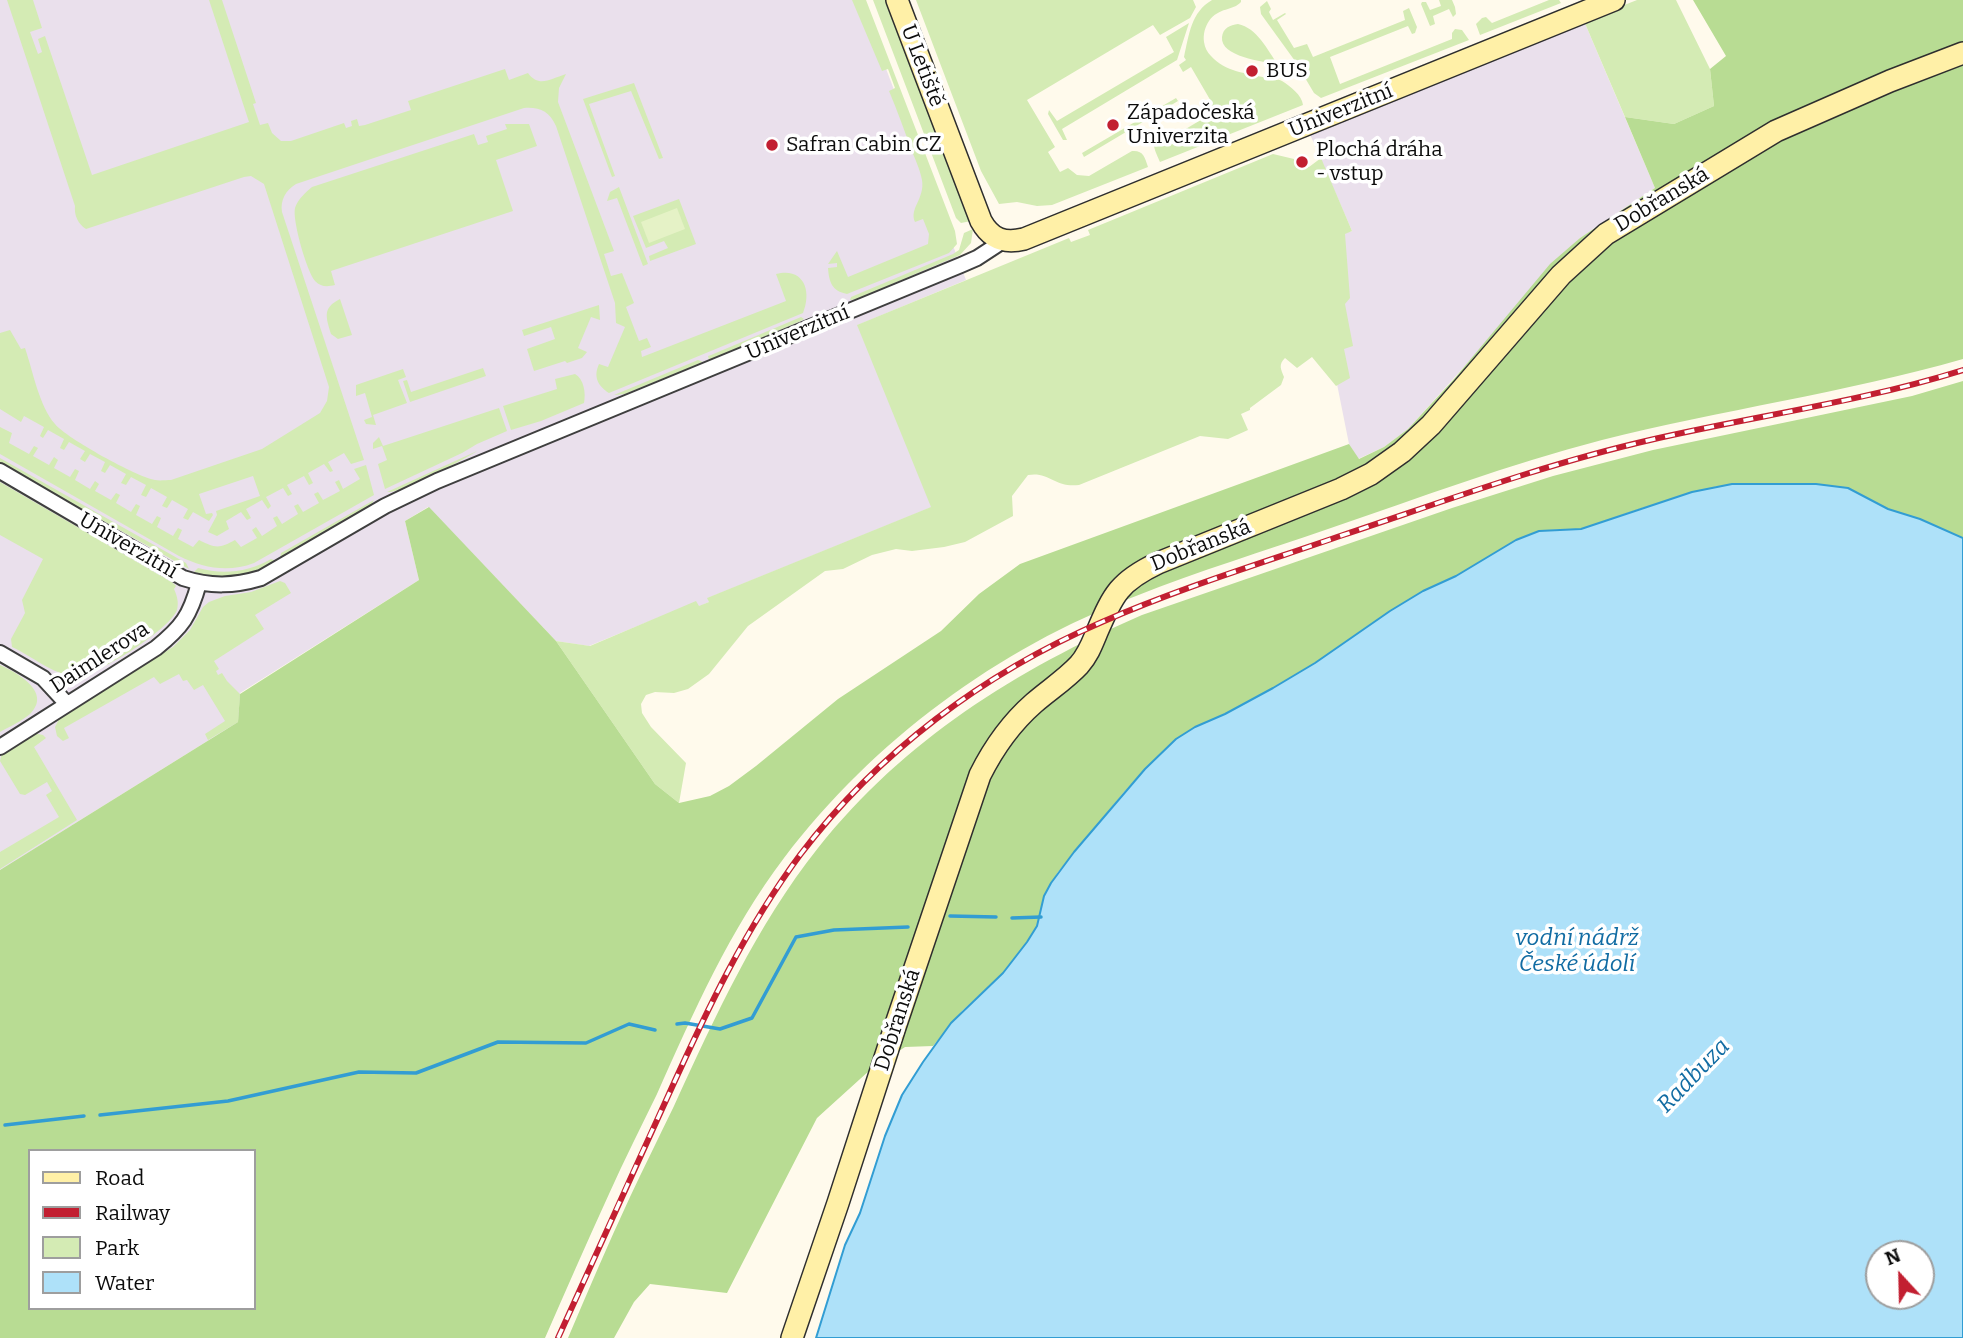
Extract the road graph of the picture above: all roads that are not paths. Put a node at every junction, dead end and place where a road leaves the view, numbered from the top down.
1 (897, 0) edge
2 (1614, 0) edge
3 (1963, 53) edge
4 (1003, 241) junction
5 (0, 471) edge
6 (199, 583) junction
7 (0, 653) edge
8 (67, 704) junction
9 (0, 747) edge
10 (792, 1338) edge

1 - 4 street, U Letiště
2 - 4 street, Univerzitní
3 - 10 street, Dobřanská
4 - 6 street, Univerzitní
5 - 6 street, Univerzitní
6 - 8 street, Daimlerova
7 - 8 street
8 - 9 street, Daimlerova

